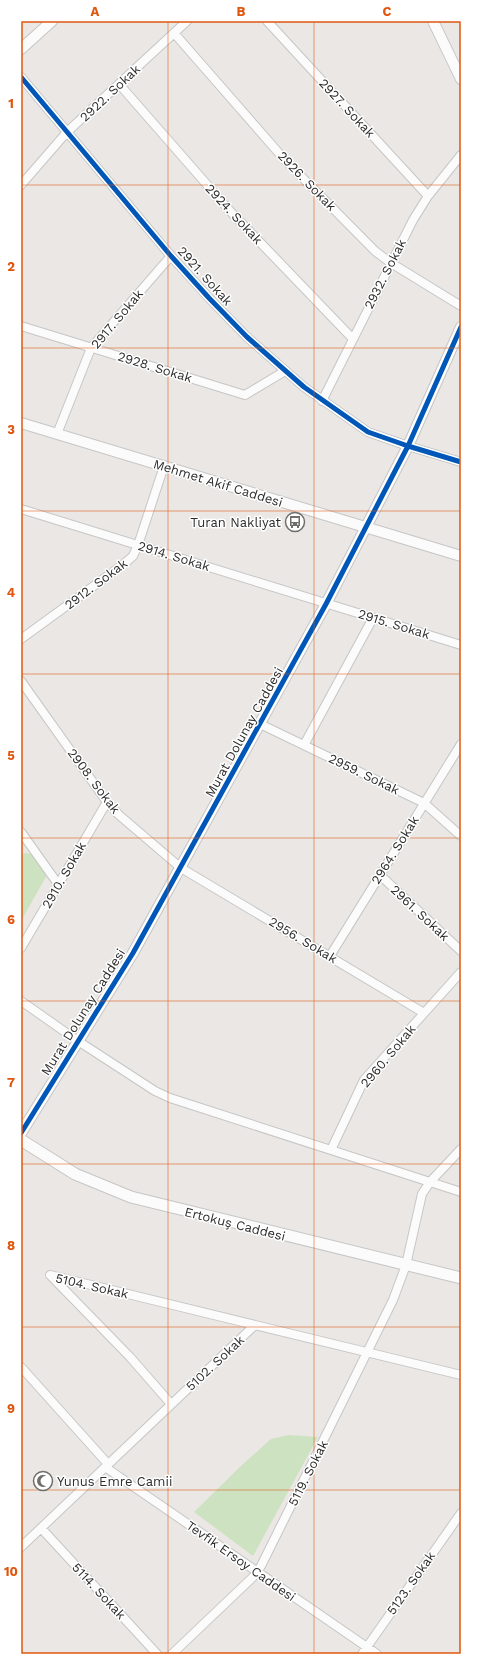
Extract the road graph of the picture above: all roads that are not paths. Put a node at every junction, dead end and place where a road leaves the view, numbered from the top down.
1 (52, 21) edge
2 (187, 21) edge
3 (266, 21) edge
4 (433, 21) edge
5 (174, 33) junction
6 (21, 48) edge
7 (21, 77) edge
8 (461, 79) edge
9 (120, 84) junction
10 (67, 132) junction
11 (461, 155) edge
12 (21, 186) edge
13 (428, 196) junction
14 (172, 256) junction
15 (391, 263) junction
16 (461, 306) edge
17 (21, 326) edge
18 (461, 327) edge
19 (353, 339) junction
20 (91, 348) junction
21 (285, 371) junction
22 (322, 401) junction
23 (21, 423) edge
24 (57, 434) junction
25 (408, 446) junction
26 (461, 462) edge
27 (164, 466) junction
28 (21, 509) edge
29 (366, 528) junction
30 (138, 546) junction
31 (461, 556) edge
32 (326, 604) junction
33 (373, 618) junction
34 (21, 638) edge
35 (461, 645) edge
36 (21, 681) edge
37 (260, 724) junction
38 (461, 744) edge
39 (304, 745) junction
40 (107, 802) junction
41 (424, 803) junction
42 (21, 832) edge
43 (461, 836) edge
44 (181, 868) junction
45 (380, 875) junction
46 (58, 884) junction
47 (21, 948) edge
48 (461, 951) edge
49 (330, 956) junction
50 (461, 972) edge
51 (21, 1001) edge
52 (424, 1013) junction
53 (78, 1041) junction
54 (21, 1134) edge
55 (21, 1140) edge
56 (461, 1149) edge
57 (331, 1150) junction
58 (430, 1182) junction
59 (461, 1192) edge
60 (406, 1265) junction
61 (461, 1278) edge
62 (255, 1325) junction
63 (368, 1352) junction
64 (21, 1367) edge
65 (461, 1375) edge
66 (171, 1404) junction
67 (107, 1466) junction
68 (461, 1513) edge
69 (41, 1528) junction
70 (21, 1547) edge
71 (257, 1572) junction
72 (364, 1650) edge
73 (157, 1654) edge
74 (172, 1654) edge
75 (377, 1654) edge

1 - 6 street
2 - 5 street, 2922. Sokak
3 - 13 street, 2927. Sokak
4 - 8 street
5 - 9 street, 2922. Sokak
5 - 15 street, 2926. Sokak
7 - 10 street, 2921. Sokak
9 - 10 street, 2922. Sokak
9 - 19 street, 2924. Sokak
10 - 12 street, 2922. Sokak
10 - 14 street, 2921. Sokak
11 - 13 street, 2932. Sokak
13 - 15 street, 2932. Sokak
14 - 20 street, 2917. Sokak
14 - 21 street, 2921. Sokak
15 - 16 street, 2926. Sokak
15 - 19 street, 2932. Sokak
17 - 20 street, 2928. Sokak
18 - 25 street, Murat Dolunay Caddesi
19 - 22 street, 2932. Sokak
20 - 21 street, 2928. Sokak
20 - 24 street, 2917. Sokak
21 - 22 street, 2921. Sokak
22 - 25 street, 2921. Sokak
23 - 24 street, Mehmet Akif Caddesi
24 - 27 street, Mehmet Akif Caddesi
25 - 26 street, 2921. Sokak
25 - 29 street, Murat Dolunay Caddesi
27 - 29 street, Mehmet Akif Caddesi
27 - 30 street, 2912. Sokak
28 - 30 street, 2914. Sokak
29 - 31 street, Mehmet Akif Caddesi
29 - 32 street, Murat Dolunay Caddesi
30 - 32 street, 2914. Sokak
30 - 34 street, 2912. Sokak
32 - 33 street, 2915. Sokak
32 - 37 street, Murat Dolunay Caddesi
33 - 35 street, 2915. Sokak
33 - 39 street
36 - 40 street, 2908. Sokak
37 - 39 street, 2959. Sokak
37 - 44 street, Murat Dolunay Caddesi
38 - 41 street, 2964. Sokak
39 - 41 street, 2959. Sokak
40 - 44 street, 2908. Sokak
40 - 46 street, 2910. Sokak
41 - 43 street, 2959. Sokak
41 - 45 street, 2964. Sokak
42 - 46 street
44 - 49 street, 2956. Sokak
44 - 53 street, Murat Dolunay Caddesi
45 - 48 street, 2961. Sokak
45 - 49 street, 2964. Sokak
46 - 47 street, 2910. Sokak
49 - 52 street, 2956. Sokak
50 - 52 street, 2960. Sokak
51 - 53 street
52 - 57 street, 2960. Sokak
53 - 54 street, Murat Dolunay Caddesi
53 - 57 street
55 - 60 main road, Ertokuş Caddesi
56 - 58 street, 5119. Sokak
57 - 58 street
58 - 59 street
58 - 60 street, 5119. Sokak
60 - 61 main road, Ertokuş Caddesi
60 - 63 street, 5119. Sokak
62 - 63 street, 5102. Sokak
62 - 66 street, 5102. Sokak
62 - 66 street, 5104. Sokak
63 - 65 street, 5102. Sokak
63 - 71 street, 5119. Sokak
64 - 67 street, Tevfik Ersoy Caddesi
66 - 67 street, 5102. Sokak
67 - 69 street, 5102. Sokak
67 - 71 street, Tevfik Ersoy Caddesi
68 - 72 street, 5123. Sokak
69 - 70 street, 5102. Sokak
69 - 73 street, 5114. Sokak
71 - 72 street, Tevfik Ersoy Caddesi
71 - 74 street, 5119. Sokak
72 - 75 street, Tevfik Ersoy Caddesi

